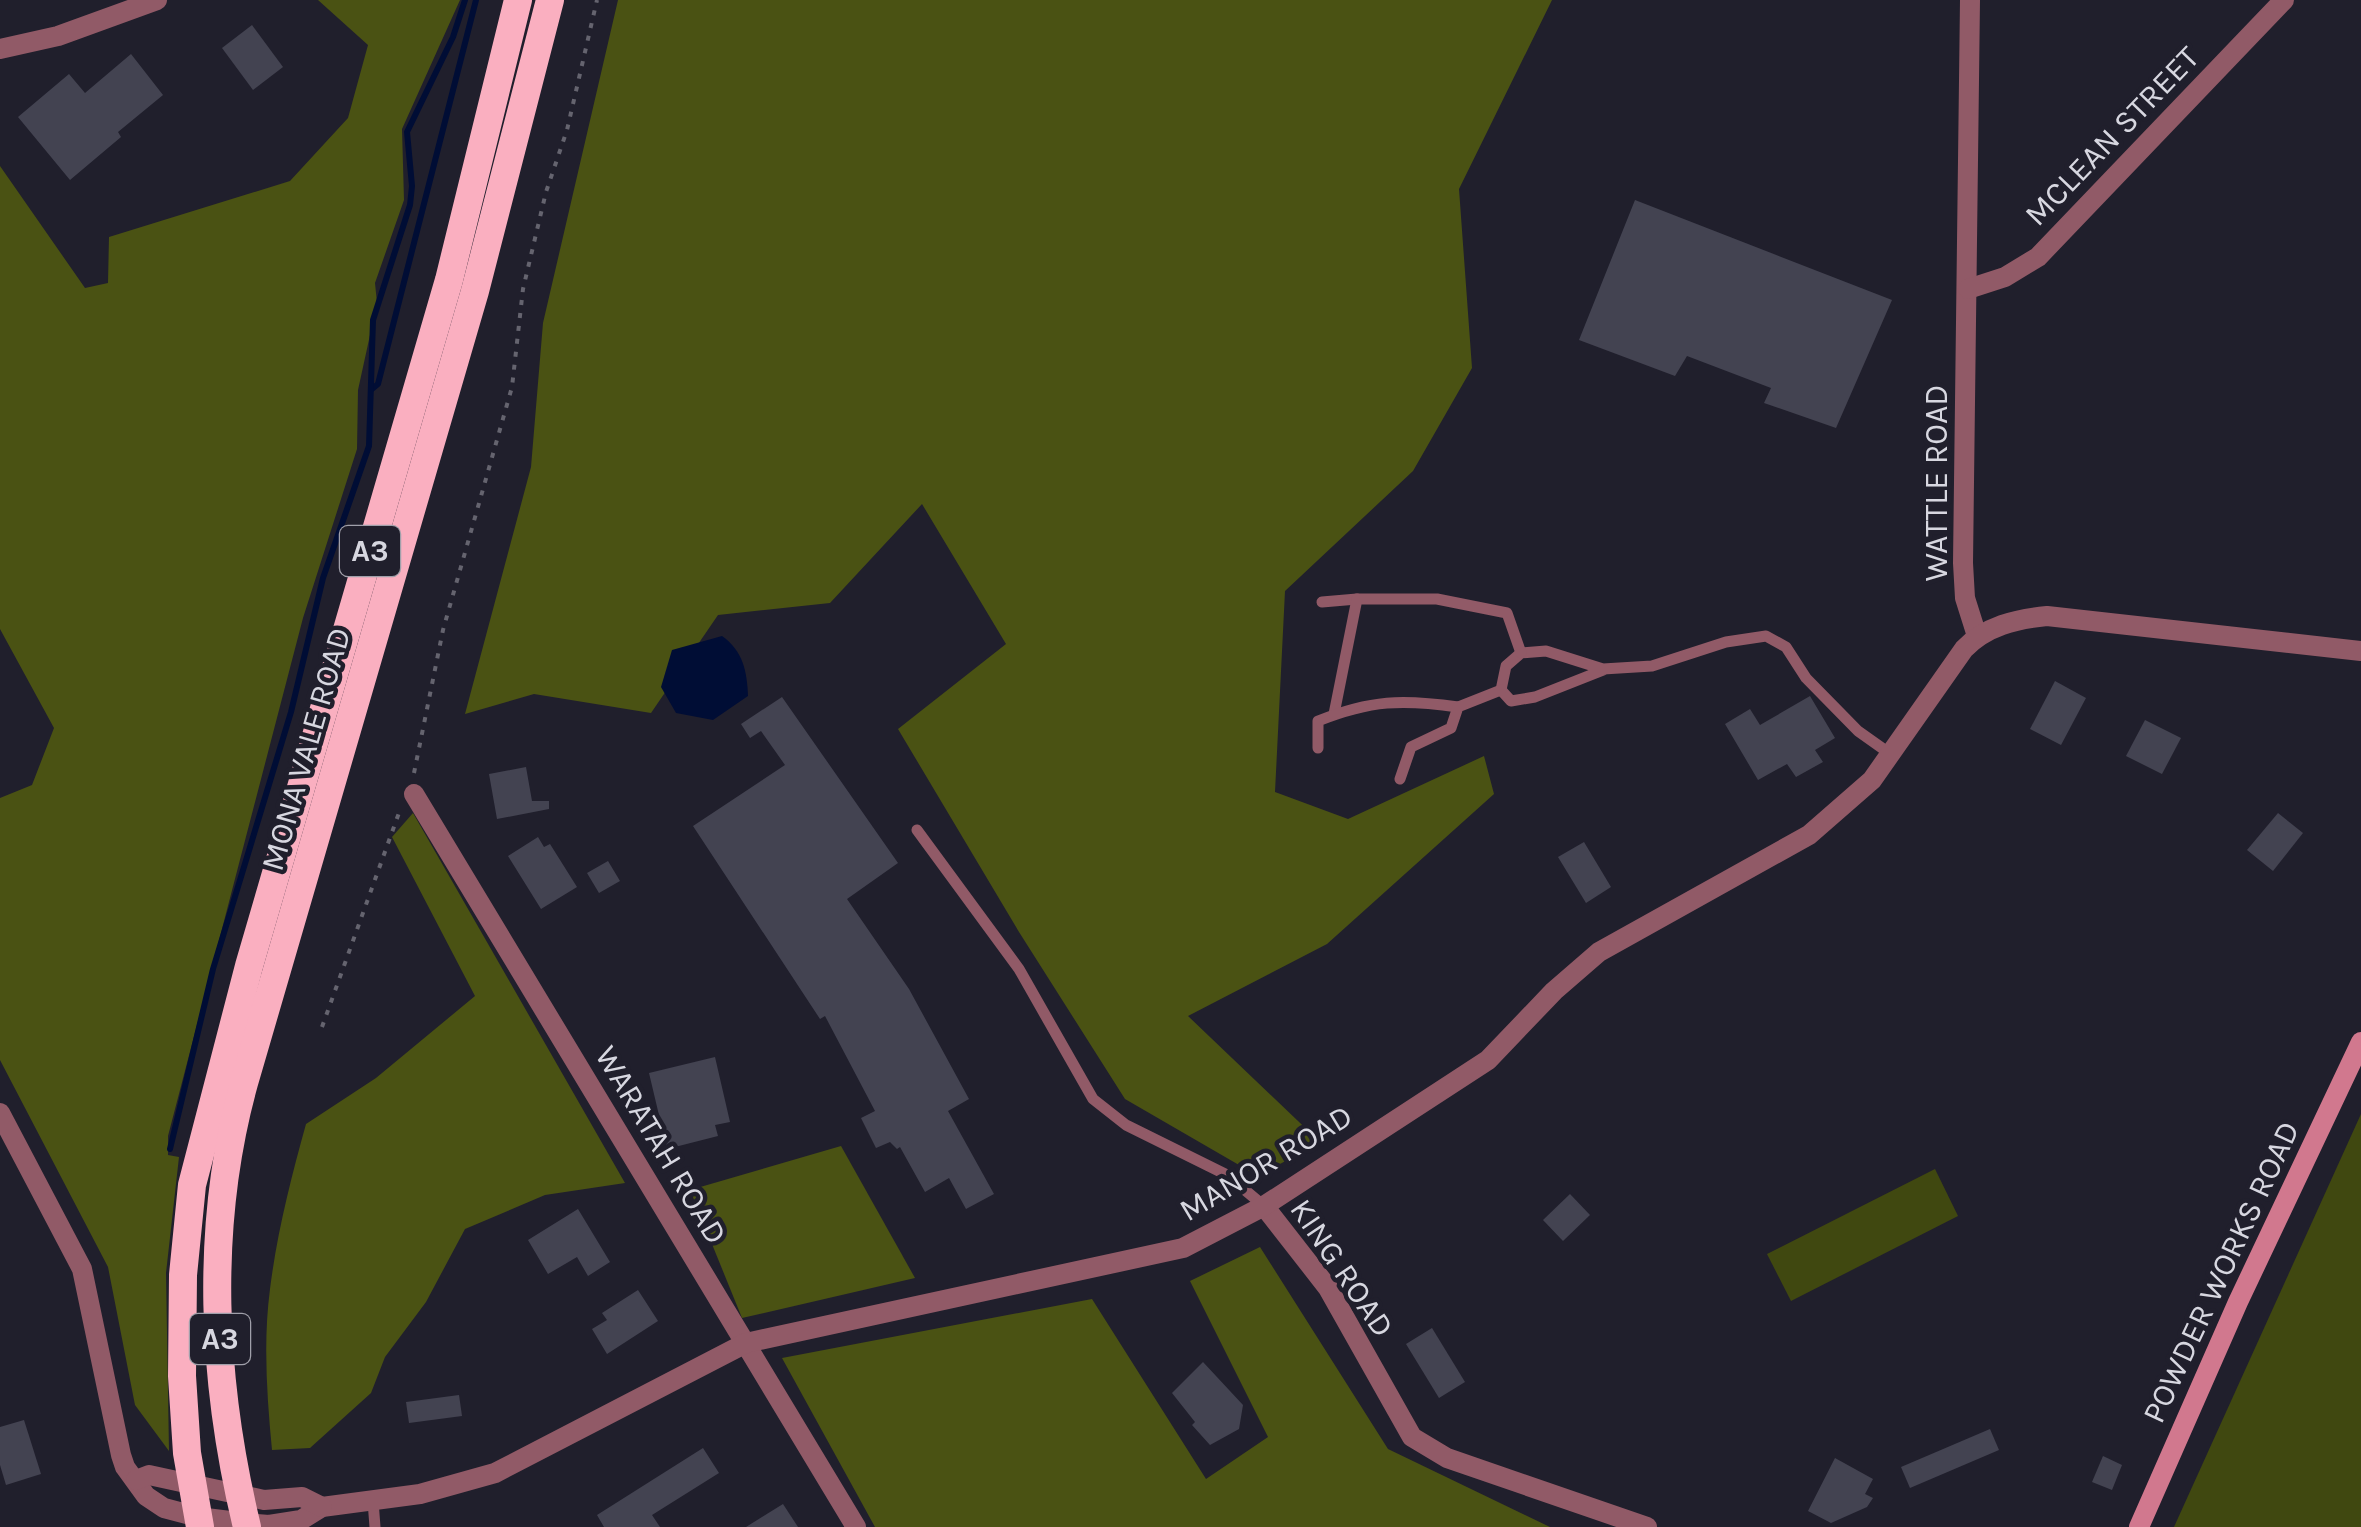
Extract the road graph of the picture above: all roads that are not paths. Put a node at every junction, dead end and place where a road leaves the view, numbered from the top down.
1 (157, 0) edge
2 (518, 0) edge
3 (550, 0) edge
4 (1970, 0) edge
5 (2284, 0) edge
6 (0, 49) edge
7 (1968, 289) junction
8 (1356, 599) junction
9 (1322, 602) dead end
10 (1977, 636) junction
11 (2361, 652) edge
12 (1521, 654) junction
13 (1606, 669) junction
14 (1501, 690) junction
15 (1458, 707) junction
16 (1334, 714) junction
17 (1318, 748) dead end
18 (1889, 753) junction
19 (1400, 778) dead end
20 (410, 791) road end
21 (918, 830) dead end
22 (2361, 1042) edge
23 (0, 1113) edge
24 (1264, 1206) junction
25 (746, 1343) junction
26 (136, 1480) junction
27 (192, 1484) junction
28 (240, 1495) junction
29 (373, 1501) junction
30 (322, 1507) junction
31 (199, 1522) edge
32 (247, 1525) edge
33 (375, 1527) edge
34 (856, 1527) edge
35 (1647, 1527) edge
36 (2138, 1527) edge

1 - 6 street
2 - 27 highway, MONA VALE ROAD / A3
3 - 28 highway, MONA VALE ROAD / A3
4 - 7 street, WATTLE ROAD
5 - 7 street, MCLEAN STREET
7 - 10 street, WATTLE ROAD
8 - 9 lane
8 - 12 lane
8 - 16 lane
10 - 11 street
10 - 18 street, MANOR ROAD
12 - 13 lane
12 - 14 lane
13 - 14 lane
13 - 18 lane
14 - 15 lane
15 - 16 lane
15 - 19 lane
16 - 17 lane
18 - 24 street, MANOR ROAD
20 - 25 street, WARATAH ROAD
21 - 24 lane, KING ROAD
22 - 36 main road, POWDER WORKS ROAD
23 - 26 street
24 - 25 street, MANOR ROAD
24 - 35 street, KING ROAD
25 - 29 street, MANOR ROAD
25 - 34 street, WARATAH ROAD
26 - 27 street, MANOR ROAD
26 - 31 street, MANOR ROAD
27 - 28 street, MANOR ROAD
27 - 31 highway, MONA VALE ROAD / A3
28 - 30 street, MANOR ROAD
28 - 32 highway, MONA VALE ROAD / A3
29 - 30 street, MANOR ROAD
29 - 33 lane
30 - 32 street, MANOR ROAD
31 - 32 street, MANOR ROAD

